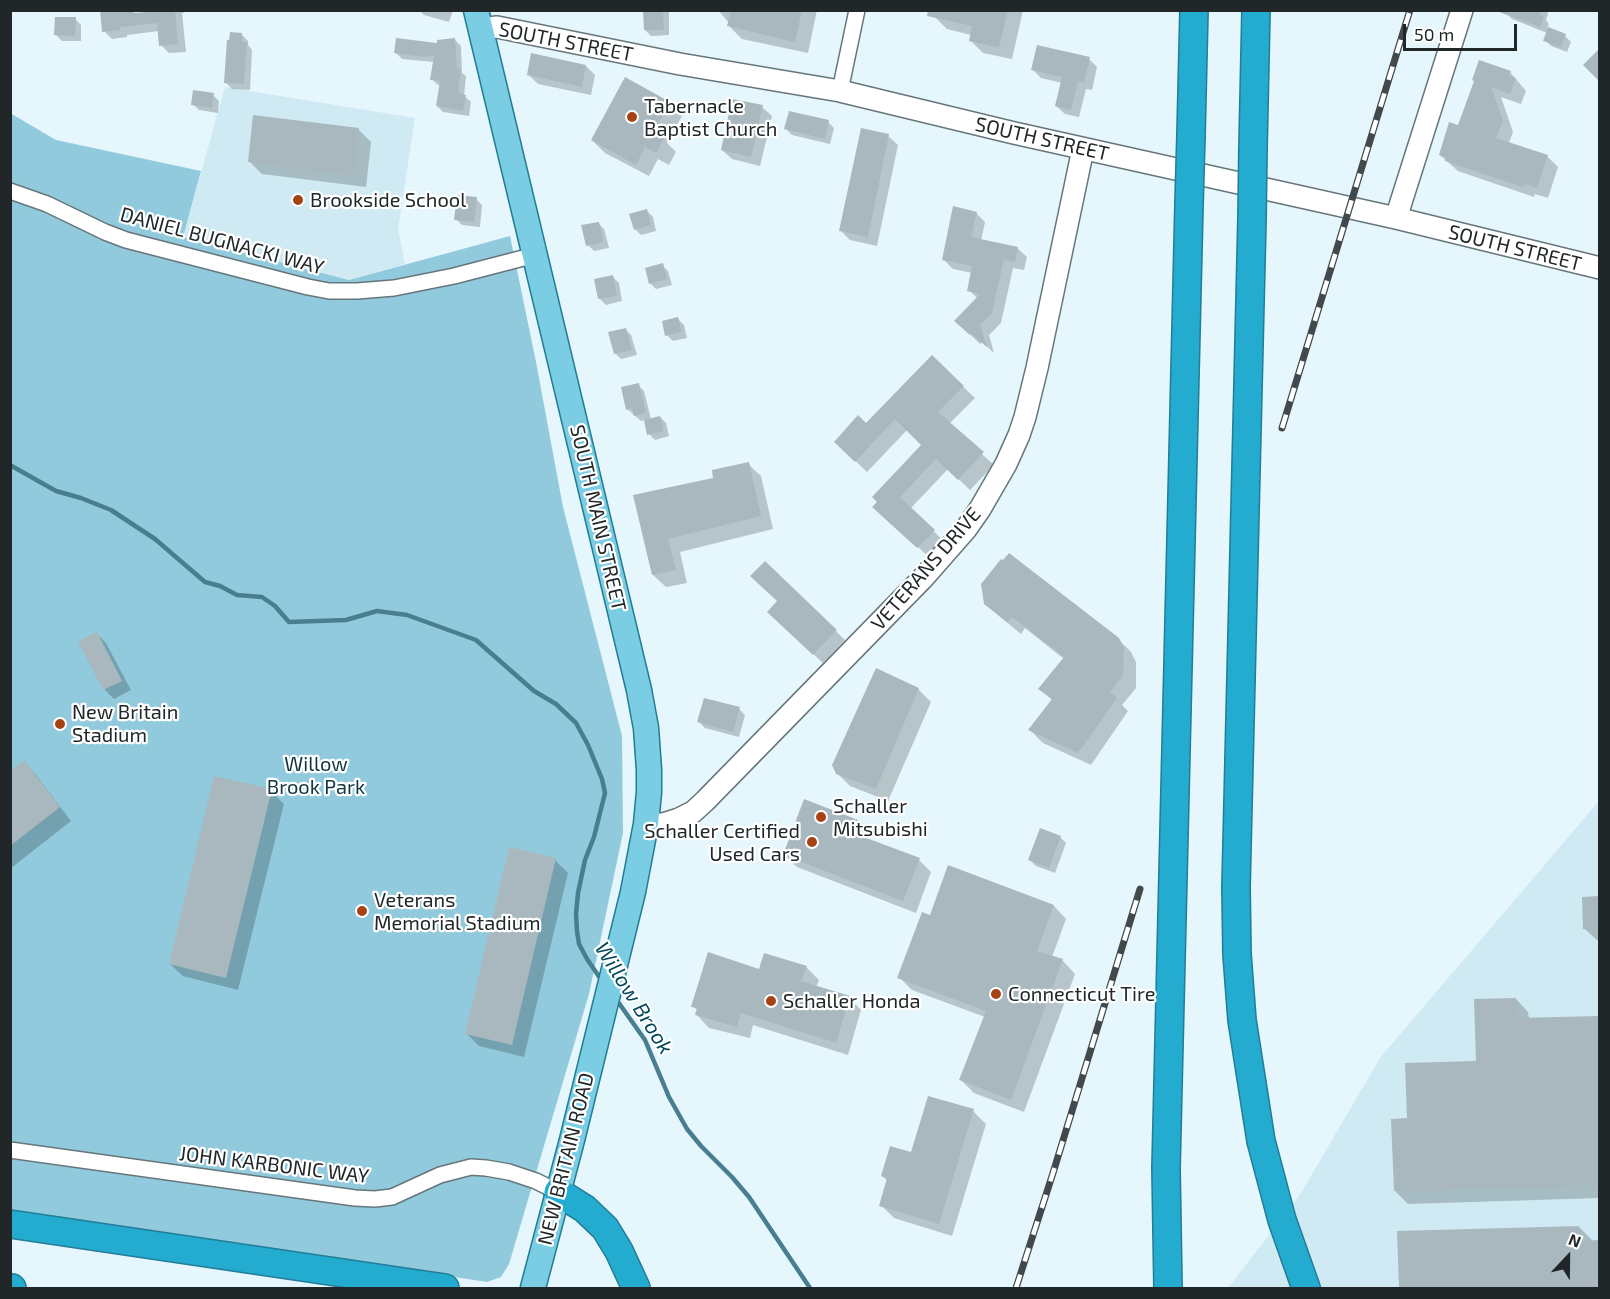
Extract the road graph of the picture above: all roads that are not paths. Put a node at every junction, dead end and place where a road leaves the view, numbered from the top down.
1 (857, 10) edge
2 (1257, 10) edge
3 (1462, 10) edge
4 (1192, 16) edge
5 (478, 20) edge
6 (840, 92) junction
7 (1083, 149) junction
8 (10, 191) edge
9 (1396, 218) junction
10 (535, 255) junction
11 (1599, 268) edge
12 (646, 824) junction
13 (602, 1018) joint
14 (10, 1150) edge
15 (558, 1192) junction
16 (10, 1224) edge
17 (445, 1288) edge
18 (533, 1288) edge
19 (636, 1288) edge
20 (1168, 1288) edge
21 (1306, 1288) edge

1 - 6 street
2 - 21 highway, bridge
3 - 9 main road
4 - 20 highway, bridge
5 - 6 main road, SOUTH STREET
5 - 10 main road, SOUTH MAIN STREET
6 - 7 main road, SOUTH STREET
7 - 9 main road, SOUTH STREET
7 - 12 main road, VETERANS DRIVE
8 - 10 street, DANIEL BUGNACKI WAY
9 - 11 main road, SOUTH STREET
10 - 12 main road, SOUTH MAIN STREET
12 - 13 main road, SOUTH MAIN STREET
13 - 15 main road, NEW BRITAIN ROAD
14 - 15 street, JOHN KARBONIC WAY
15 - 18 main road, NEW BRITAIN ROAD
15 - 19 highway
16 - 17 highway

